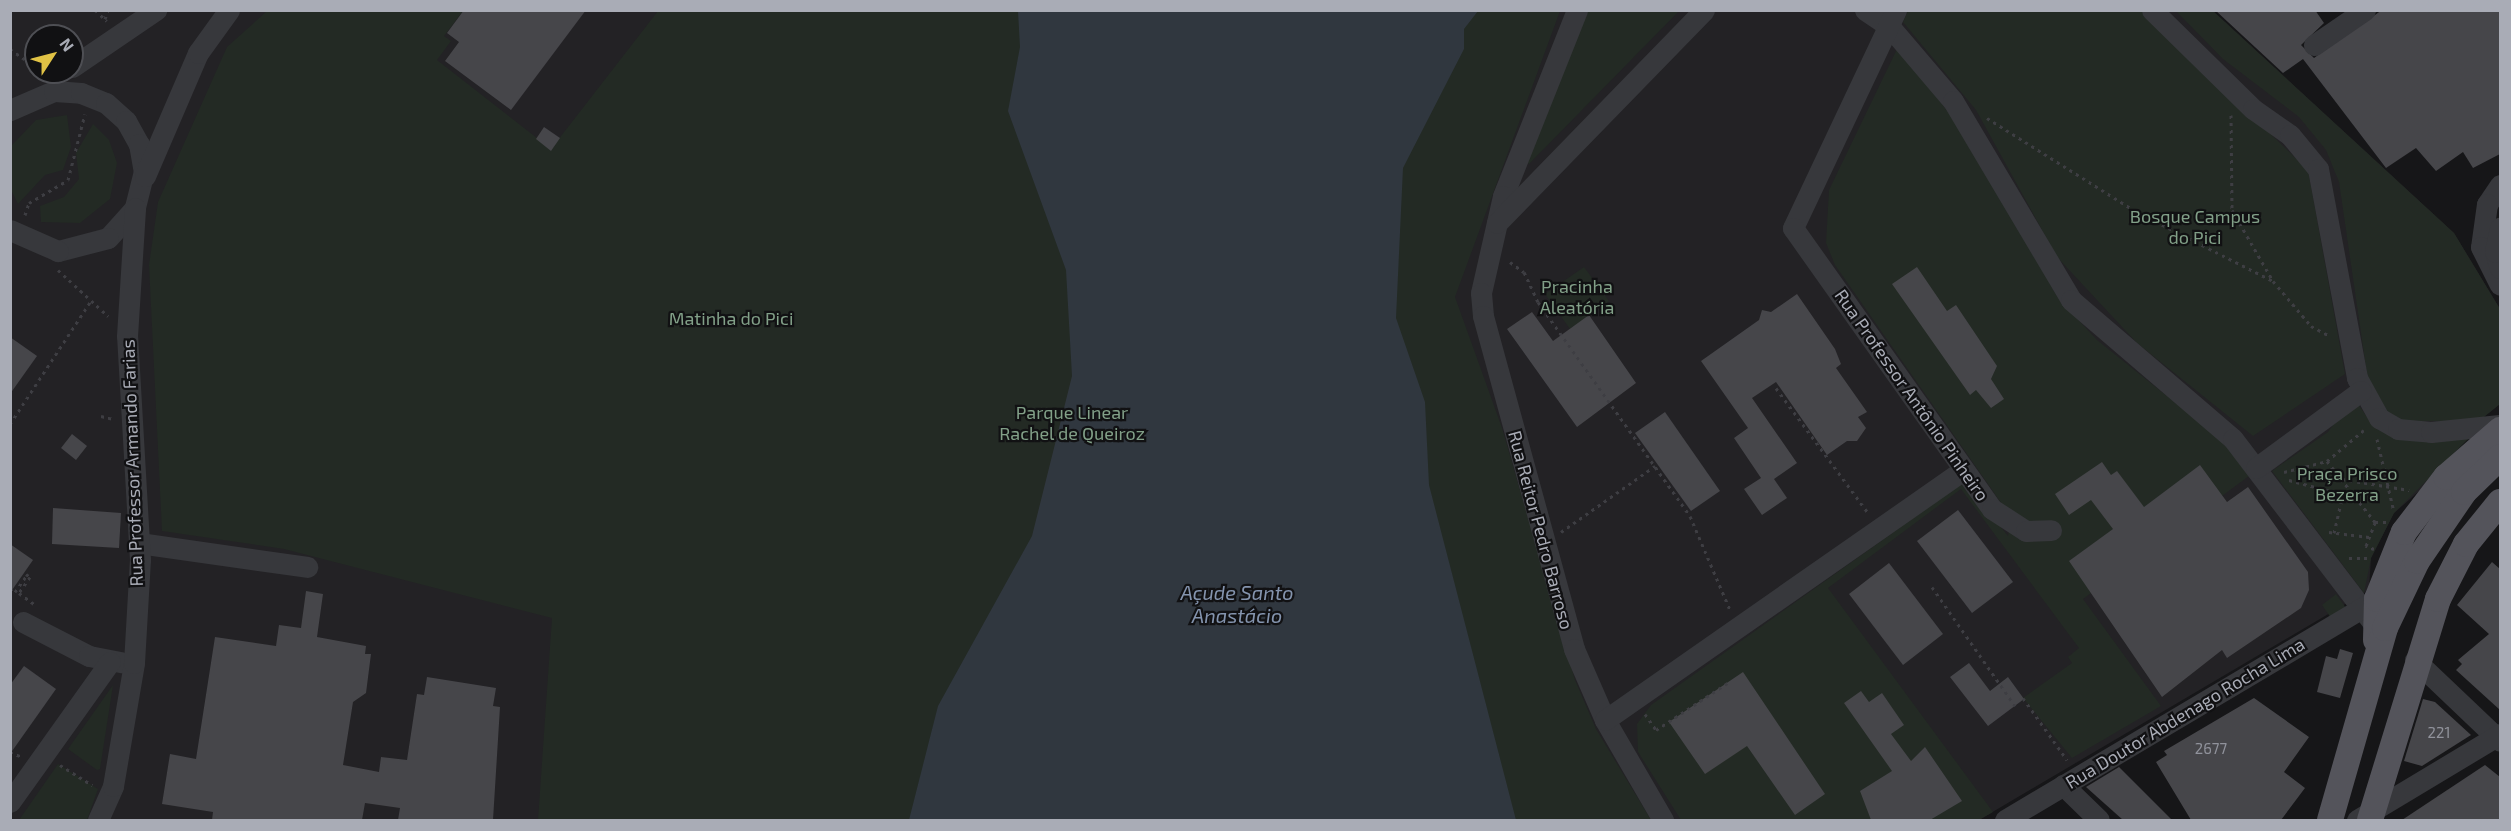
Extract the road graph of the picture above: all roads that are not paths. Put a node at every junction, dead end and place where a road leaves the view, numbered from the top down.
1 (156, 10) edge
2 (229, 10) edge
3 (1577, 10) edge
4 (1704, 10) edge
5 (1864, 10) edge
6 (2152, 10) edge
7 (2365, 10) edge
8 (1893, 19) edge
9 (2314, 45) dead end
10 (84, 59) edge
11 (50, 84) edge
12 (34, 96) junction
13 (11, 110) edge
14 (2500, 185) edge
15 (142, 186) junction
16 (135, 208) junction
17 (1497, 223) junction
18 (17, 227) edge
19 (2500, 228) edge
20 (2500, 269) edge
21 (2500, 285) edge
22 (2361, 391) junction
23 (2500, 426) edge
24 (2500, 430) edge
25 (2500, 458) edge
26 (2256, 468) junction
27 (1964, 470) junction
28 (2500, 502) edge
29 (2500, 526) edge
30 (2051, 530) dead end
31 (139, 543) junction
32 (307, 567) dead end
33 (2438, 599) junction
34 (2372, 610) junction
35 (22, 622) dead end
36 (2379, 649) junction
37 (2415, 660) junction
38 (110, 662) junction
39 (134, 663) junction
40 (1605, 720) junction
41 (2499, 737) edge
42 (2071, 780) junction
43 (10, 802) edge
44 (2366, 818) edge
45 (98, 820) edge
46 (1663, 820) edge
47 (2005, 820) edge
48 (2099, 820) edge
49 (2330, 820) edge

1 - 10 street
2 - 15 street
3 - 17 street, Rua Reitor Pedro Barroso
4 - 17 street
5 - 8 street
6 - 22 street
7 - 9 street
8 - 26 street
8 - 27 street, Rua Professor Antônio Pinheiro
11 - 12 street
12 - 13 street
12 - 15 street
14 - 21 street
15 - 16 street
16 - 18 street
16 - 31 street, Rua Professor Armando Farias
17 - 40 street, Rua Reitor Pedro Barroso
19 - 20 street
22 - 23 street
22 - 26 street
24 - 34 main road
25 - 36 main road
26 - 34 street
27 - 30 street, Rua Professor Antônio Pinheiro
27 - 40 street
28 - 33 main road
29 - 33 main road
31 - 32 street
31 - 39 street, Rua Professor Armando Farias
33 - 37 main road
34 - 36 main road
34 - 42 street, Rua Doutor Abdenago Rocha Lima
35 - 38 street
36 - 49 main road
37 - 41 street
37 - 44 main road
38 - 39 street
38 - 43 street
39 - 45 street, Rua Professor Armando Farias
40 - 46 street, Rua Reitor Pedro Barroso
41 - 44 street
42 - 47 street, Rua Doutor Abdenago Rocha Lima
42 - 48 street

